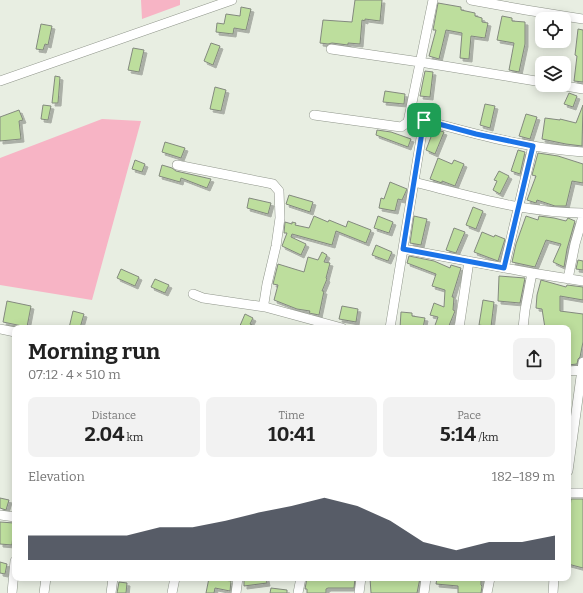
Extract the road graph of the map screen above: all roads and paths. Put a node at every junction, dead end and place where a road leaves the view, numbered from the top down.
1 (232, 0) edge
2 (433, 0) edge
3 (471, 0) edge
4 (583, 19) edge
5 (331, 49) dead end
6 (420, 62) junction
7 (0, 81) edge
8 (535, 81) edge
9 (571, 87) edge
10 (583, 89) edge
11 (314, 115) dead end
12 (409, 116) junction
13 (424, 120) junction
14 (533, 146) junction
15 (583, 152) edge
16 (177, 165) dead end
17 (414, 182) junction
18 (519, 208) junction
19 (583, 214) edge
20 (403, 249) junction
21 (469, 261) junction
22 (504, 268) junction
23 (532, 273) junction
24 (568, 279) junction
25 (583, 281) edge
26 (192, 294) dead end
27 (265, 307) junction
28 (331, 325) edge
29 (390, 325) edge
30 (459, 325) edge
31 (523, 325) edge
32 (0, 329) edge
33 (12, 331) edge
34 (582, 368) edge
35 (571, 370) edge
36 (571, 448) edge
37 (571, 493) edge
38 (583, 493) edge
39 (0, 515) edge
40 (12, 517) edge
41 (13, 581) edge
42 (46, 581) edge
43 (113, 581) edge
44 (174, 581) edge
45 (238, 581) edge
46 (300, 581) edge
47 (361, 581) edge
48 (426, 581) edge
49 (489, 581) edge
50 (554, 581) edge
51 (12, 593) edge
52 (44, 593) edge
53 (111, 593) edge
54 (172, 593) edge
55 (236, 593) edge
56 (298, 593) edge
57 (359, 593) edge
58 (424, 593) edge
59 (487, 593) edge
60 (553, 593) edge

1 - 7 street
2 - 6 street
3 - 4 street
5 - 6 street
6 - 8 street
6 - 12 street
9 - 10 street
11 - 12 street
12 - 13 street
13 - 14 street
13 - 17 street
14 - 15 street
14 - 18 street
16 - 27 street
17 - 18 street
17 - 20 street
18 - 19 street
18 - 22 street
19 - 24 street
20 - 21 street
20 - 29 street
21 - 22 street
21 - 30 street
22 - 23 street
23 - 24 street
23 - 31 street
24 - 25 street
26 - 27 street
27 - 28 street
32 - 33 street
34 - 35 street
34 - 36 street
37 - 38 street
39 - 40 street
41 - 51 street
42 - 52 street
43 - 53 street
44 - 54 street
45 - 55 street
46 - 56 street
47 - 57 street
48 - 58 street
49 - 59 street
50 - 60 street

